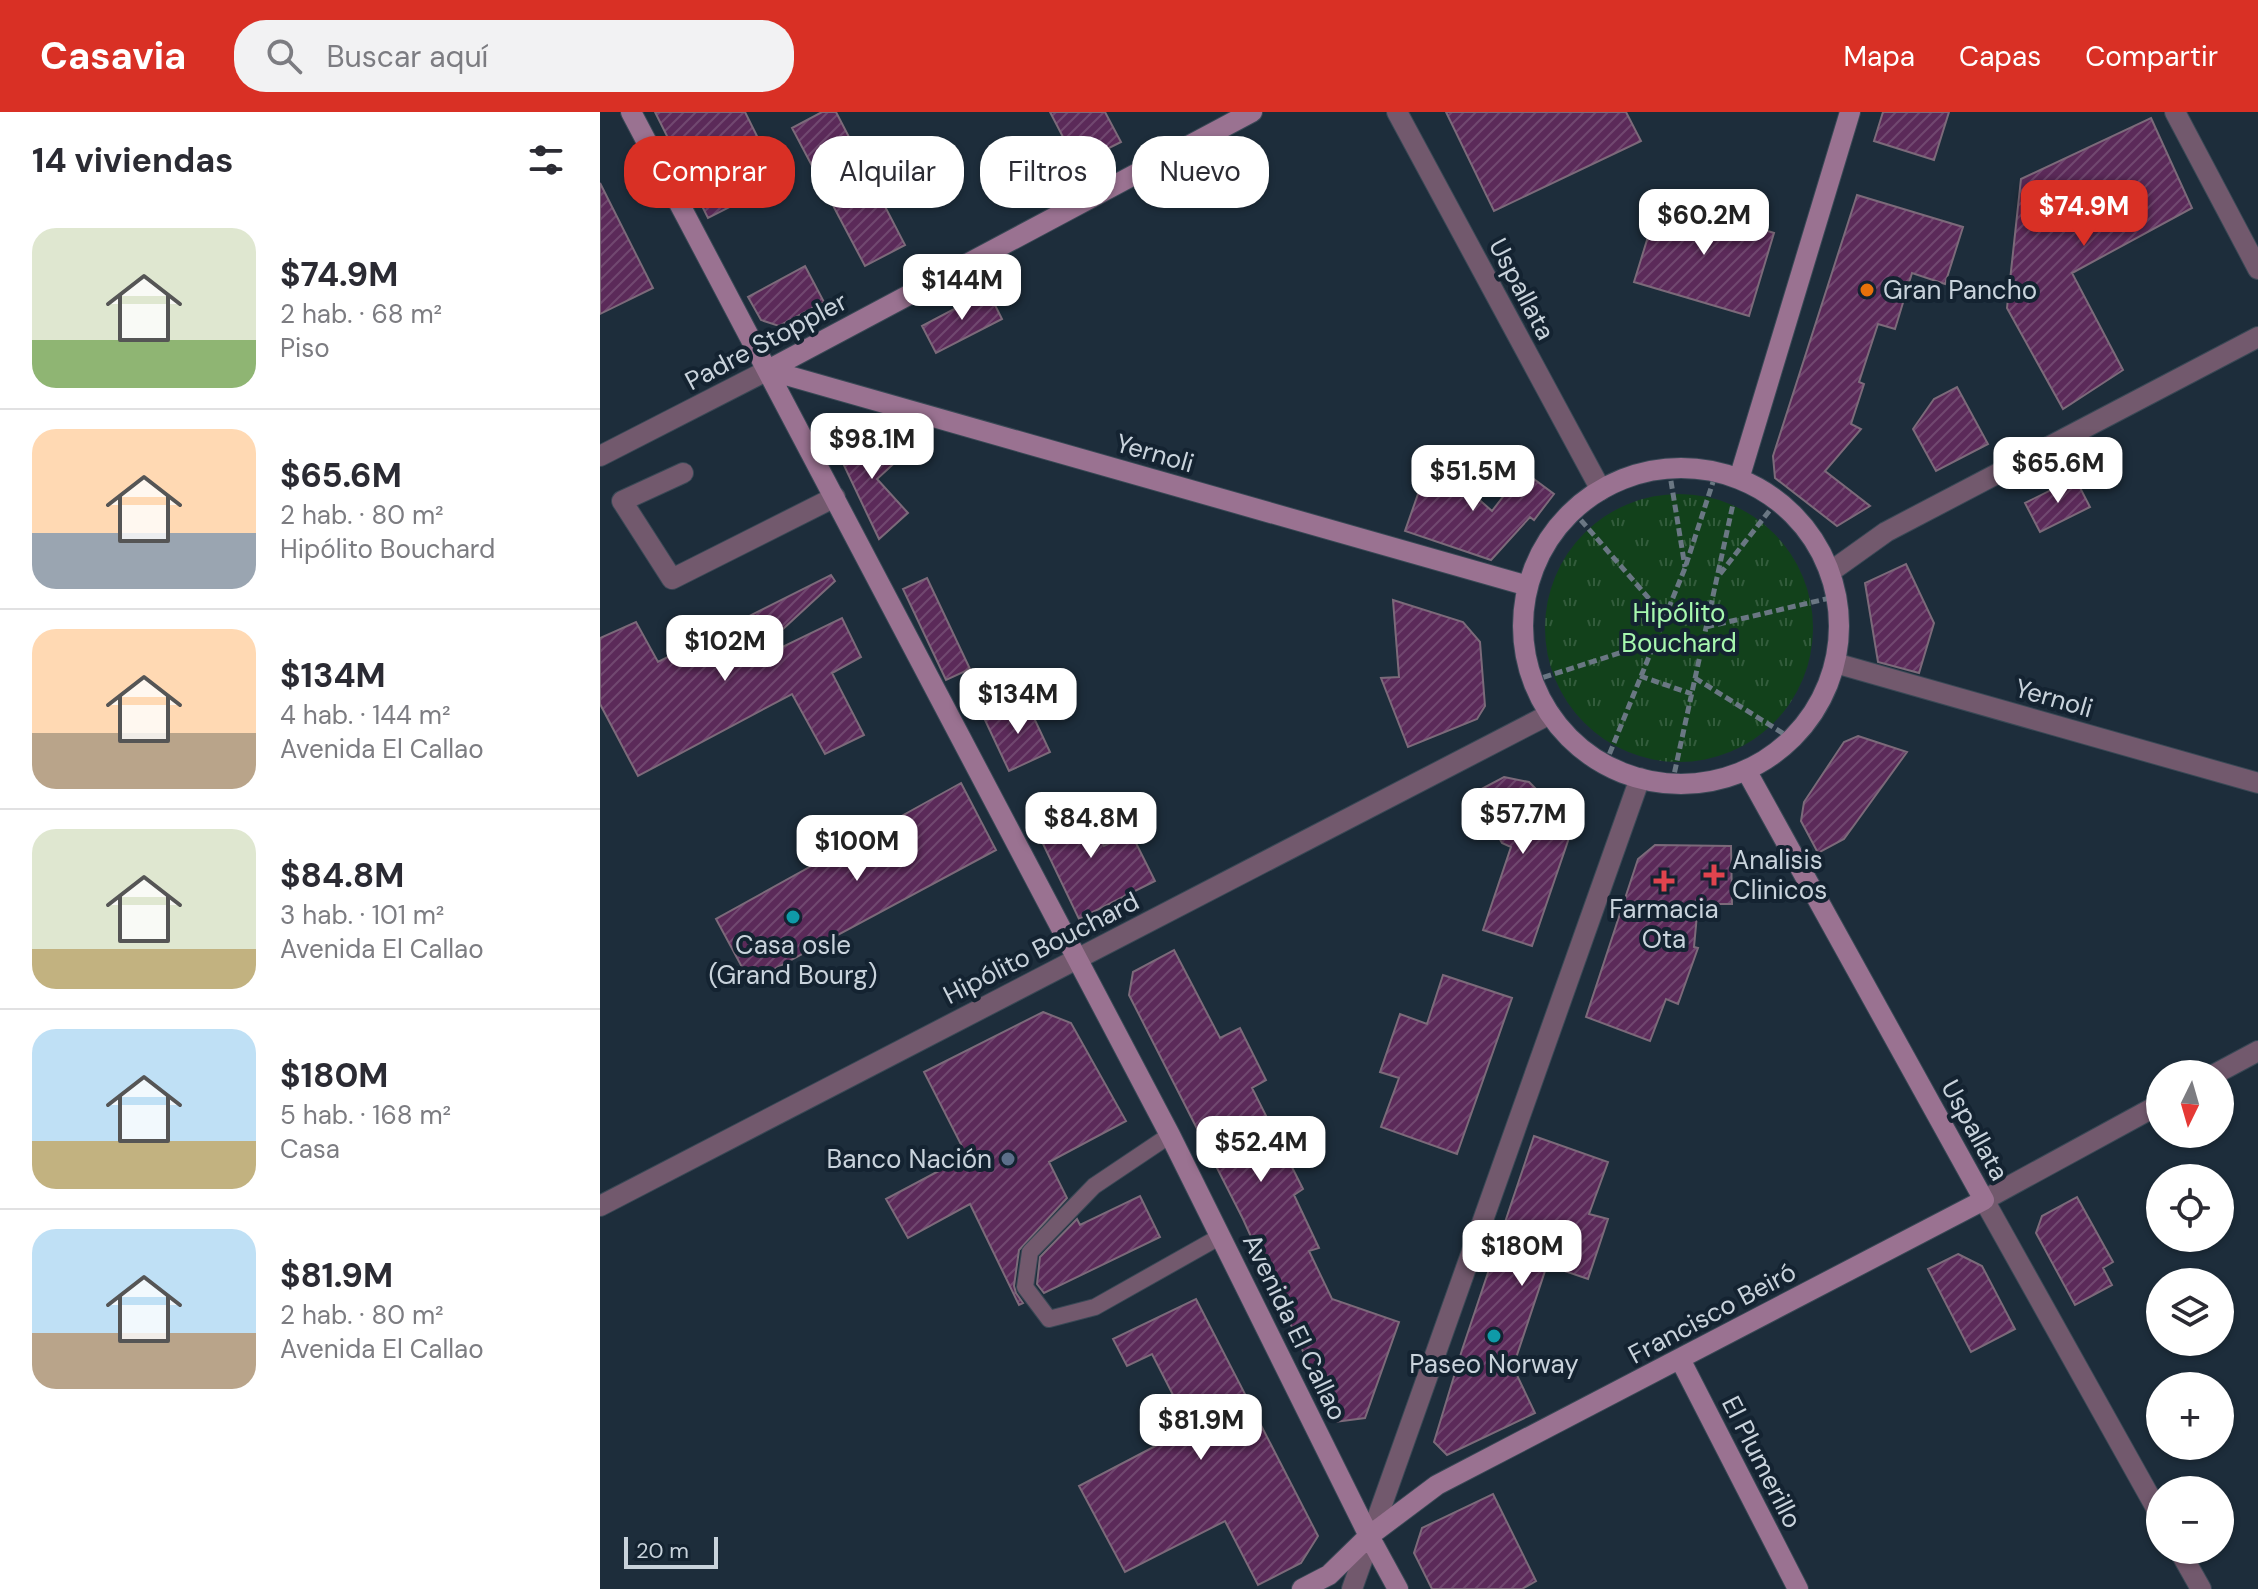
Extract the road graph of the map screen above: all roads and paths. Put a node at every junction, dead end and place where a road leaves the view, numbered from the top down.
1 (631, 112) edge
2 (1252, 112) edge
3 (1397, 112) edge
4 (1850, 112) edge
5 (2175, 112) edge
6 (2258, 269) edge
7 (2258, 337) edge
8 (768, 370) junction
9 (600, 456) edge
10 (1669, 469) junction
11 (1716, 472) junction
12 (683, 473) dead end
13 (1739, 479) junction
14 (1601, 490) junction
15 (835, 497) junction
16 (1777, 501) junction
17 (1573, 511) junction
18 (1685, 568) junction
19 (1830, 572) junction
20 (1717, 578) junction
21 (1528, 586) junction
22 (1837, 597) junction
23 (1665, 617) junction
24 (1706, 627) junction
25 (1655, 641) junction
26 (1835, 663) junction
27 (1640, 676) junction
28 (1695, 678) junction
29 (1532, 681) junction
30 (1692, 694) junction
31 (1550, 714) junction
32 (1792, 739) junction
33 (1605, 765) junction
34 (1746, 770) junction
35 (1640, 778) junction
36 (2258, 783) edge
37 (1672, 784) junction
38 (1077, 959) junction
39 (2258, 1051) edge
40 (2234, 1064) edge
41 (2146, 1112) edge
42 (1170, 1135) junction
43 (1984, 1200) junction
44 (600, 1206) edge
45 (1221, 1236) junction
46 (1680, 1359) junction
47 (2146, 1490) edge
48 (1369, 1536) junction
49 (2187, 1564) edge
50 (1302, 1589) edge
51 (1352, 1589) edge
52 (1398, 1589) edge
53 (1798, 1589) edge
54 (2201, 1589) edge

1 - 8 street, Avenida El Callao
2 - 8 street, Padre Stoppler
3 - 14 street, Uspallata
4 - 13 street
5 - 6 street
7 - 19 street
8 - 9 street, Padre Stoppler
8 - 15 street, Avenida El Callao
8 - 21 street, Yernoli
10 - 11 street
10 - 14 street
10 - 18 path
11 - 13 street
11 - 18 path
12 - 15 street
13 - 16 street
13 - 20 path
14 - 17 street
15 - 38 street, Avenida El Callao
16 - 19 street
16 - 20 path
17 - 21 street
17 - 23 path
18 - 23 path
19 - 22 street
20 - 24 path
21 - 29 street
22 - 24 path
22 - 26 street
23 - 25 path
24 - 28 path
25 - 27 path
25 - 29 path
26 - 32 street
26 - 36 street, Yernoli
27 - 30 path
27 - 33 path
28 - 30 path
28 - 32 path
29 - 31 street
30 - 37 path
31 - 33 street
31 - 38 street, Hipólito Bouchard
32 - 34 street
33 - 35 street
34 - 37 street
34 - 43 street, Uspallata
35 - 37 street
35 - 48 street
38 - 42 street, Avenida El Callao
38 - 44 street, Hipólito Bouchard
39 - 40 street
41 - 43 street, Francisco Beiró
42 - 45 street, Avenida El Callao
42 - 45 lane
43 - 46 street, Francisco Beiró
43 - 47 street, Uspallata
45 - 48 street, Avenida El Callao
46 - 48 street, Francisco Beiró
46 - 53 street, El Plumerillo
48 - 50 street, Francisco Beiró
48 - 51 street
48 - 52 street, Avenida El Callao
49 - 54 street

